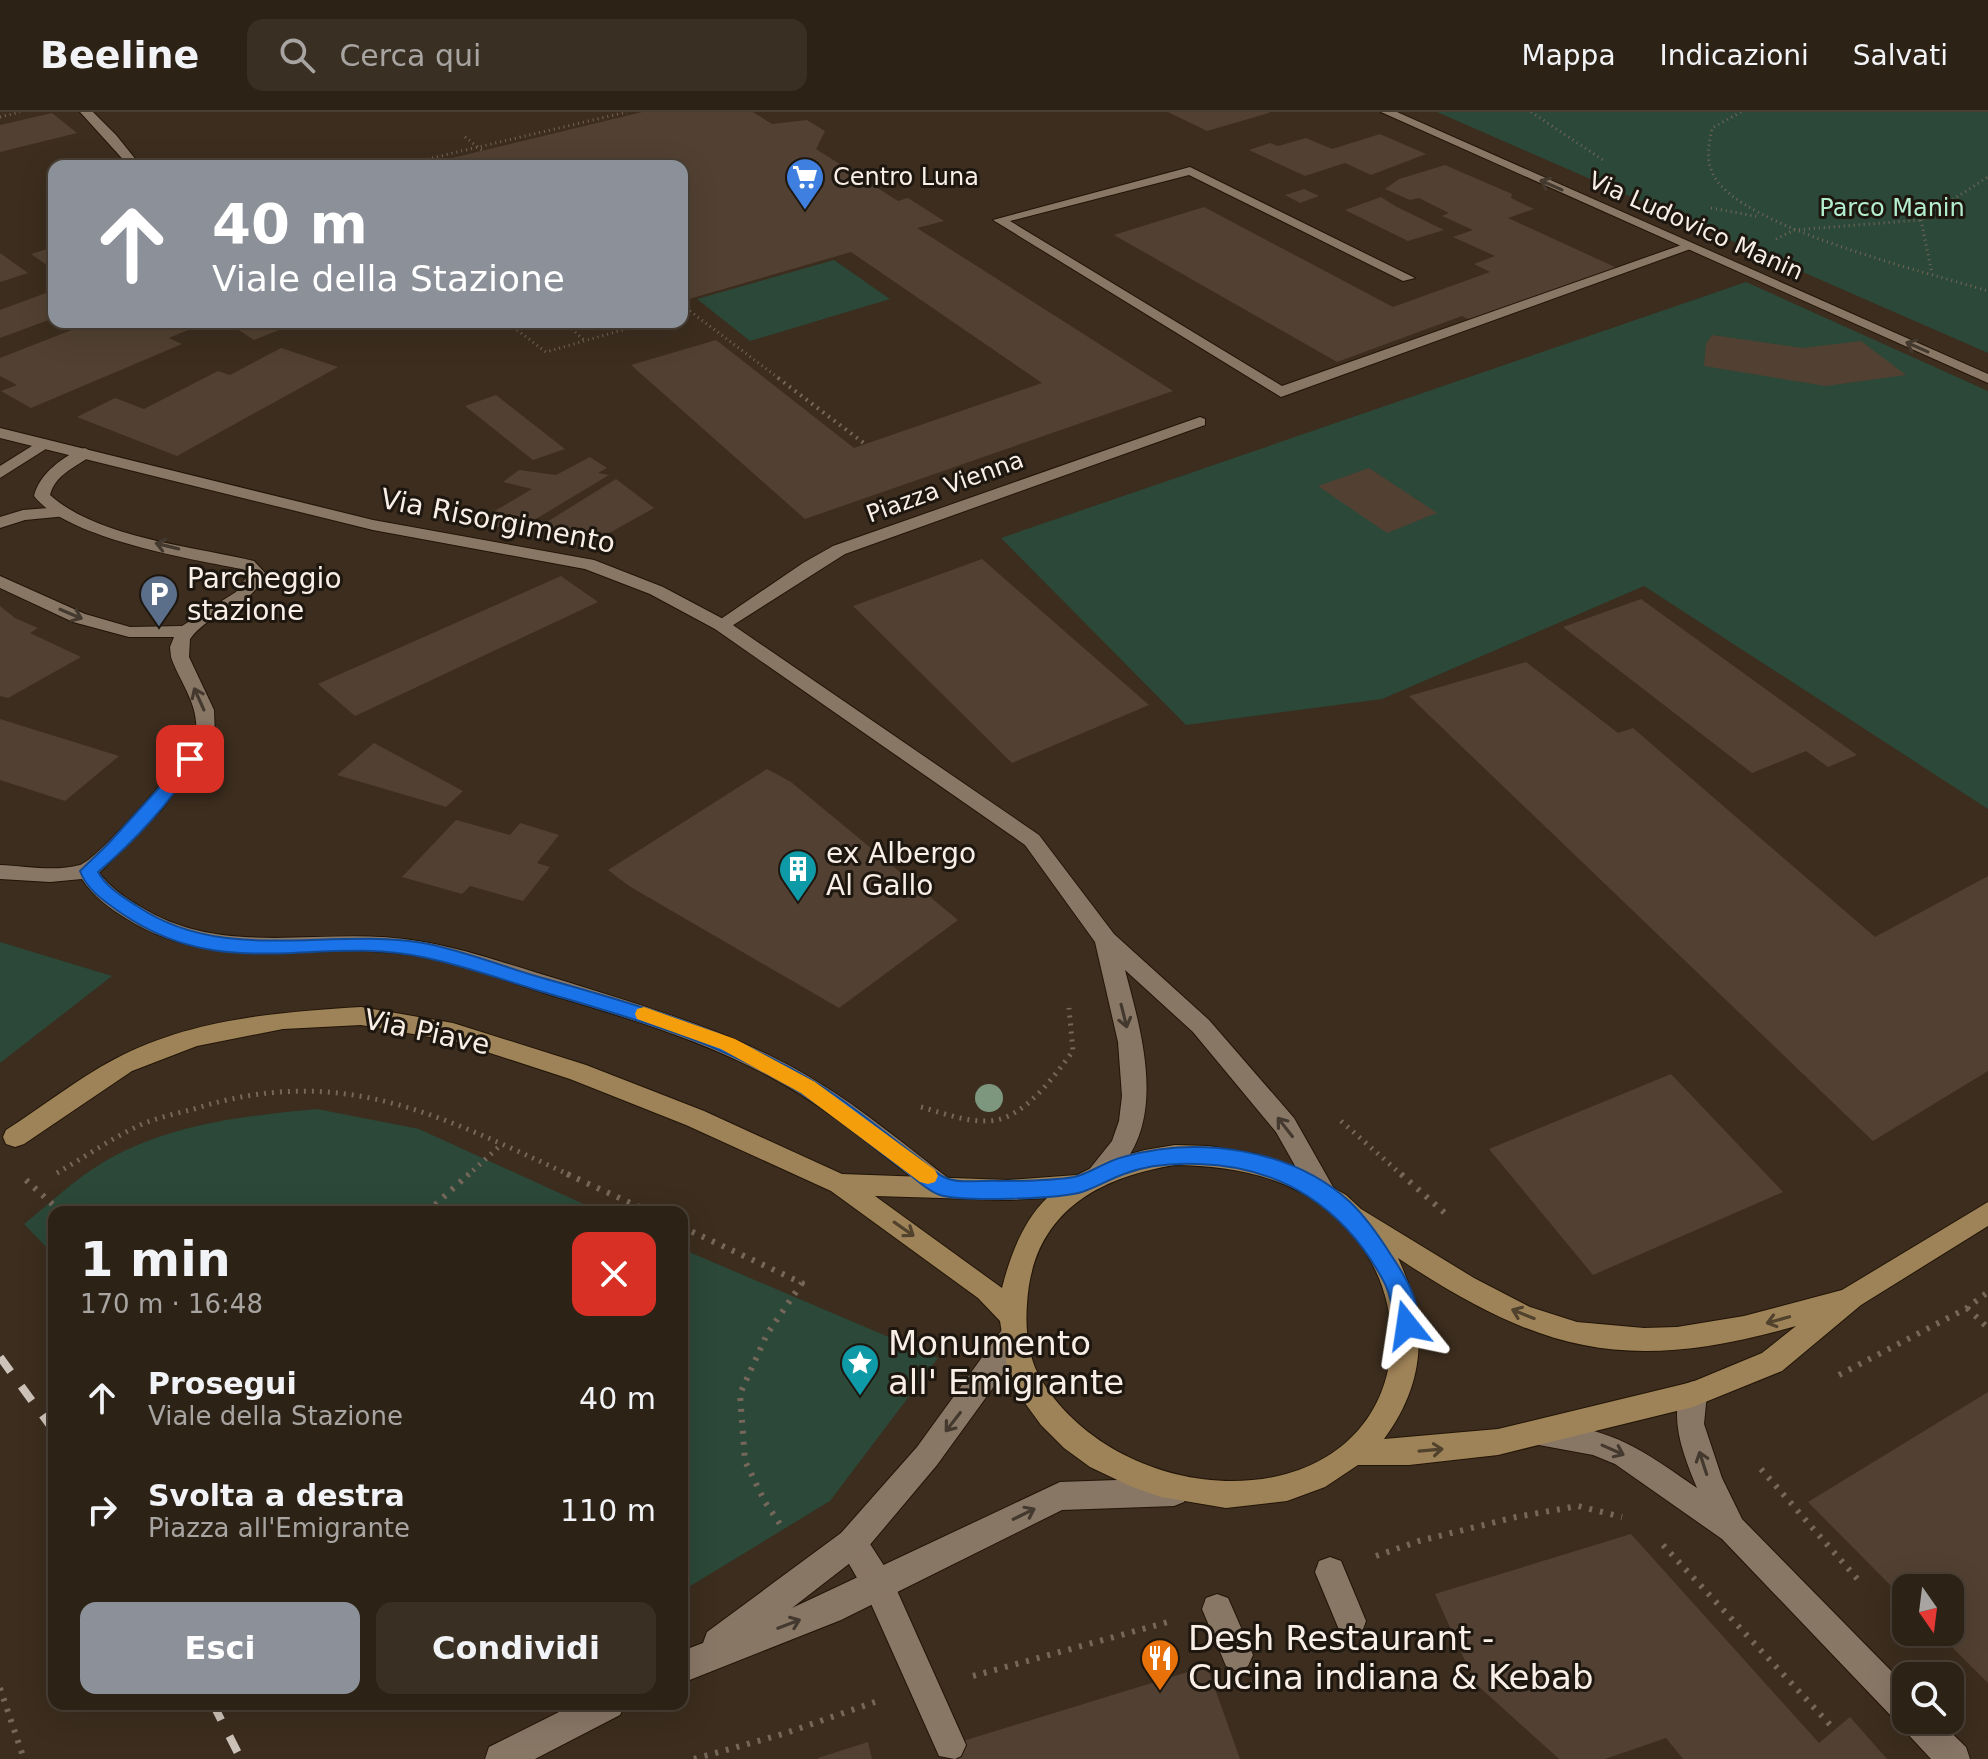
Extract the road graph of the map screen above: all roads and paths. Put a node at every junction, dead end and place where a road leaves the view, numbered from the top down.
1 (20, 112) edge
2 (86, 112) edge
3 (627, 112) edge
4 (1387, 112) edge
5 (1531, 112) edge
6 (1741, 112) edge
7 (0, 117) edge
8 (465, 137) dead end
9 (478, 147) junction
10 (483, 151) dead end
11 (130, 160) edge
12 (423, 160) edge
13 (1609, 164) dead end
14 (1988, 177) edge
15 (1709, 208) dead end
16 (1765, 218) junction
17 (1921, 220) junction
18 (1794, 230) junction
19 (1689, 247) junction
20 (1932, 275) junction
21 (1408, 278) dead end
22 (1988, 291) edge
23 (688, 311) edge
24 (570, 328) edge
25 (629, 328) edge
26 (517, 330) dead end
27 (584, 341) junction
28 (1988, 379) edge
29 (1200, 422) dead end
30 (2, 435) edge
31 (43, 444) junction
32 (865, 444) dead end
33 (85, 453) junction
34 (0, 473) edge
35 (61, 512) junction
36 (0, 523) edge
37 (0, 581) edge
38 (721, 625) junction
39 (186, 631) junction
40 (88, 871) junction
41 (0, 872) edge
42 (1106, 940) junction
43 (1068, 997) dead end
44 (911, 1104) dead end
45 (15, 1137) dead end
46 (502, 1144) junction
47 (57, 1173) dead end
48 (1087, 1180) junction
49 (840, 1184) junction
50 (943, 1188) junction
51 (1332, 1200) junction
52 (434, 1206) edge
53 (637, 1206) edge
54 (1988, 1213) edge
55 (688, 1230) edge
56 (1852, 1297) junction
57 (1967, 1308) dead end
58 (1013, 1326) junction
59 (1988, 1328) edge
60 (1693, 1394) junction
61 (1537, 1434) junction
62 (1353, 1452) junction
63 (1751, 1457) dead end
64 (1196, 1492) junction
65 (1732, 1529) junction
66 (1651, 1533) dead end
67 (790, 1539) dead end
68 (852, 1543) junction
69 (1330, 1572) dead end
70 (1862, 1584) dead end
71 (879, 1586) junction
72 (1217, 1609) dead end
73 (1351, 1621) dead end
74 (1237, 1655) dead end
75 (688, 1664) edge
76 (688, 1664) edge
77 (0, 1688) edge
78 (1892, 1695) edge
79 (597, 1710) edge
80 (1834, 1729) dead end
81 (1930, 1734) edge
82 (950, 1745) dead end
83 (24, 1759) edge
84 (501, 1759) edge
85 (1954, 1759) edge

1 - 7 path
2 - 11 street
3 - 9 path
19 -> 4 street, Via Ludovico Manin
5 - 13 path
6 - 16 path
8 - 9 path
9 - 10 path
9 - 12 path
14 - 17 path
15 - 16 path
16 - 18 path
17 - 18 path
17 - 20 path
18 - 20 path
19 - 21 street
28 -> 19 street, Via Ludovico Manin
20 - 22 path
23 - 32 path
24 - 27 path
25 - 27 path
26 - 27 path
29 - 38 street, Piazza Vienna
30 - 31 street, Via Risorgimento
31 - 33 street, Via Risorgimento
31 - 34 street
33 - 35 street
33 - 38 street, Via Risorgimento
35 - 36 street
39 -> 35 street
37 -> 39 street
38 - 42 street, Via Risorgimento
40 -> 39 street
40 - 41 street
40 - 50 street
42 -> 48 street
51 -> 42 street
43 - 44 path
45 - 49 main road, Via Piave
46 - 47 path
46 - 52 path
46 - 53 path
48 - 50 main road, Via Piave
48 - 51 main road
48 - 58 main road
49 - 50 main road, Via Piave
49 -> 58 main road, Via Piave
56 -> 51 main road
51 - 62 main road
54 - 56 main road
55 - 67 path
56 - 60 main road
57 - 59 path
58 - 64 main road
58 -> 68 street
60 - 61 main road
65 -> 60 street
62 -> 61 main road
61 -> 65 street
62 - 64 main road
63 - 70 path
71 -> 64 street
65 - 78 street
66 - 80 path
68 - 71 street
68 - 75 street
69 - 73 street
76 -> 71 street
71 - 82 street
72 - 74 street
77 - 83 path
79 - 84 street
81 - 85 street

